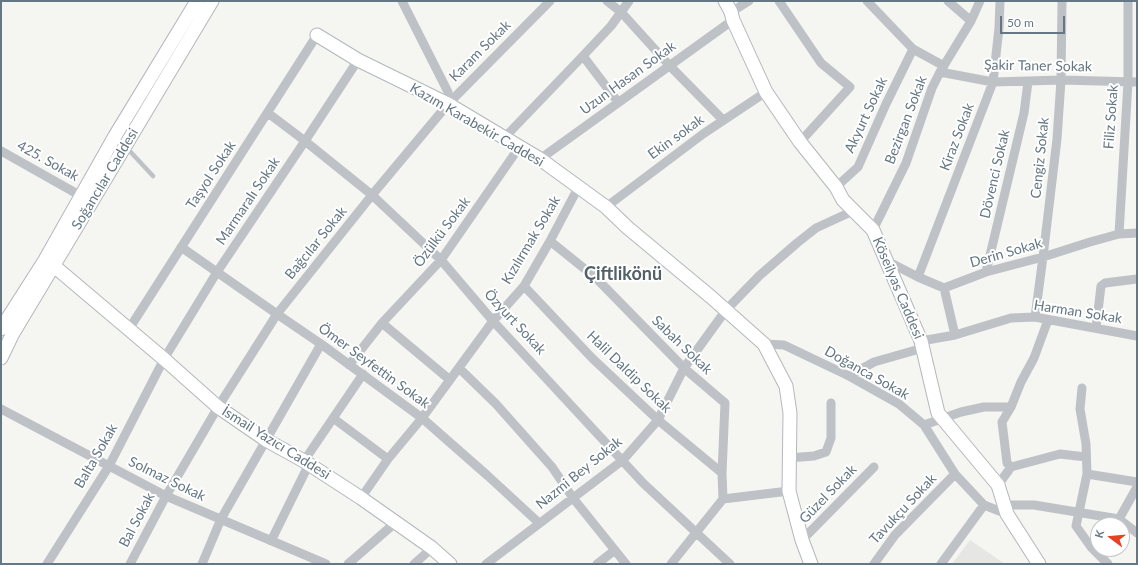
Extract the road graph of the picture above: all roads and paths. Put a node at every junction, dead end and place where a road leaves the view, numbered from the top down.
1 (197, 1) edge
2 (212, 1) edge
3 (402, 1) edge
4 (550, 1) edge
5 (607, 1) edge
6 (629, 1) edge
7 (749, 1) edge
8 (778, 1) edge
9 (867, 1) edge
10 (948, 1) edge
11 (980, 1) edge
12 (1000, 1) edge
13 (1062, 1) edge
14 (1128, 1) edge
15 (730, 11) edge
16 (620, 12) junction
17 (971, 21) junction
18 (317, 35) joint
19 (914, 49) junction
20 (583, 56) junction
21 (358, 60) junction
22 (669, 65) junction
23 (942, 69) junction
24 (1061, 80) junction
25 (993, 82) junction
26 (1028, 82) junction
27 (1132, 82) edge
28 (766, 92) junction
29 (618, 102) junction
30 (448, 104) junction
31 (268, 113) junction
32 (723, 120) junction
33 (505, 137) junction
34 (305, 141) junction
35 (800, 142) junction
36 (125, 146) junction
37 (520, 146) junction
38 (1, 151) edge
39 (540, 158) junction
40 (153, 176) dead end
41 (579, 186) junction
42 (836, 187) junction
43 (81, 196) junction
44 (372, 196) junction
45 (606, 206) junction
46 (853, 211) junction
47 (874, 230) junction
48 (1137, 233) edge
49 (1118, 234) junction
50 (550, 241) junction
51 (181, 247) junction
52 (1043, 257) junction
53 (441, 260) junction
54 (887, 261) junction
55 (54, 266) junction
56 (217, 272) junction
57 (986, 272) junction
58 (918, 278) junction
59 (1137, 279) edge
60 (524, 286) junction
61 (944, 288) junction
62 (726, 310) junction
63 (277, 314) junction
64 (1035, 317) junction
65 (1048, 320) junction
66 (494, 321) junction
67 (382, 323) junction
68 (1096, 328) junction
69 (1, 329) edge
70 (129, 329) junction
71 (955, 335) junction
72 (1137, 336) edge
73 (321, 344) junction
74 (764, 344) junction
75 (922, 344) junction
76 (1, 358) edge
77 (164, 359) junction
78 (349, 365) junction
79 (459, 368) junction
80 (684, 368) junction
81 (363, 374) junction
82 (848, 376) junction
83 (450, 380) junction
84 (1082, 388) dead end
85 (831, 403) dead end
86 (218, 407) junction
87 (1011, 407) junction
88 (1, 409) edge
89 (333, 418) junction
90 (422, 418) junction
91 (943, 418) junction
92 (658, 420) junction
93 (924, 425) junction
94 (266, 440) junction
95 (1086, 457) junction
96 (788, 458) junction
97 (388, 459) junction
98 (623, 460) junction
99 (307, 463) junction
100 (109, 466) junction
101 (874, 467) dead end
102 (1011, 467) junction
103 (722, 473) junction
104 (955, 474) junction
105 (1087, 474) junction
106 (1137, 482) edge
107 (998, 486) junction
108 (1137, 487) edge
109 (789, 491) junction
110 (166, 496) junction
111 (361, 498) junction
112 (573, 498) junction
113 (723, 499) junction
114 (984, 505) junction
115 (1006, 510) junction
116 (1078, 511) junction
117 (1109, 517) edge
118 (1120, 517) edge
119 (221, 520) junction
120 (395, 523) junction
121 (539, 523) junction
122 (696, 534) junction
123 (271, 540) junction
124 (802, 540) junction
125 (432, 548) junction
126 (615, 550) junction
127 (47, 564) edge
128 (130, 564) edge
129 (202, 564) edge
130 (326, 564) edge
131 (348, 564) edge
132 (414, 564) edge
133 (450, 564) edge
134 (486, 564) edge
135 (597, 564) edge
136 (626, 564) edge
137 (670, 564) edge
138 (730, 564) edge
139 (810, 564) edge
140 (874, 564) edge
141 (941, 564) edge
142 (1039, 564) edge
143 (1108, 564) edge

1 - 43 street, Soğancılar Caddesi
2 - 36 street, Soğancılar Caddesi
3 - 30 street
4 - 30 street, Karam Sokak
5 - 16 street
6 - 16 street
7 - 15 street, Uzun Hasan Sokak
8 - 35 street
9 - 19 street, Şakir Taner Sokak
10 - 17 street
11 - 17 street, Bezirgan Sokak
12 - 25 street, Kiraz Sokak
13 - 24 street, Cengiz Sokak
14 - 27 street, Filiz Sokak
15 - 22 street, Uzun Hasan Sokak
15 - 28 street, Köseilyas Caddesi
16 - 20 street
16 - 22 street
17 - 23 street, Bezirgan Sokak
18 - 21 street, Kazım Karabekir Caddesi
18 - 31 street, Taşyol Sokak
19 - 23 street, Şakir Taner Sokak
19 - 42 street, Akyurt Sokak
20 - 29 street
20 - 33 street
21 - 30 street, Kazım Karabekir Caddesi
21 - 34 street, Marmaralı Sokak
22 - 29 street, Uzun Hasan Sokak
22 - 32 street
23 - 25 street, Şakir Taner Sokak
23 - 47 street, Bezirgan Sokak
24 - 26 street, Şakir Taner Sokak
24 - 27 street, Şakir Taner Sokak
24 - 52 street, Cengiz Sokak
25 - 26 street, Şakir Taner Sokak
25 - 58 street, Kiraz Sokak
26 - 57 street, Dövenci Sokak
27 - 49 street, Filiz Sokak
28 - 32 street, Ekin sokak
28 - 35 street, Köseilyas Caddesi
29 - 39 street, Uzun Hasan Sokak
30 - 33 street, Kazım Karabekir Caddesi
30 - 44 street, Bağcılar Sokak
31 - 34 street, Özyurt Sokak
31 - 51 street, Taşyol Sokak
32 - 45 street, Ekin sokak
33 - 37 street, Kazım Karabekir Caddesi
34 - 44 street, Özyurt Sokak
34 - 56 street, Marmaralı Sokak
35 - 42 street, Köseilyas Caddesi
36 - 40 lane
36 - 55 street, Soğancılar Caddesi
37 - 39 street, Kazım Karabekir Caddesi
37 - 53 street, Özülkü Sokak
38 - 43 street, 425. Sokak
39 - 41 street, Kazım Karabekir Caddesi
41 - 45 street, Kazım Karabekir Caddesi
41 - 50 street, Kızılırmak Sokak
42 - 46 street, Köseilyas Caddesi
43 - 69 street, Soğancılar Caddesi
44 - 53 street, Özyurt Sokak
44 - 63 street, Bağcılar Sokak
45 - 62 street, Kazım Karabekir Caddesi
46 - 47 street, Köseilyas Caddesi
46 - 62 street, Nazmi Bey Sokak
47 - 54 street, Köseilyas Caddesi
48 - 49 street, Derin Sokak
49 - 52 street, Derin Sokak
50 - 60 street, Kızılırmak Sokak
50 - 80 street, Sabah Sokak
51 - 56 street, Ömer Seyfettin Sokak
51 - 70 street, Taşyol Sokak
52 - 57 street, Derin Sokak
52 - 64 street, Cengiz Sokak
53 - 66 street, Özyurt Sokak
53 - 67 street, Özülkü Sokak
54 - 58 street
54 - 75 street, Köseilyas Caddesi
55 - 70 street, İsmail Yazıcı Caddesi
55 - 76 street, Soğancılar Caddesi
56 - 63 street, Ömer Seyfettin Sokak
56 - 77 street, Marmaralı Sokak
57 - 61 street, Derin Sokak
58 - 61 street
59 - 68 street
60 - 66 street, Kızılırmak Sokak
60 - 92 street, Halil Daldip Sokak
61 - 71 street
62 - 74 street, Kazım Karabekir Caddesi
62 - 80 street, Nazmi Bey Sokak
63 - 73 street, Ömer Seyfettin Sokak
63 - 86 street, Bağcılar Sokak
64 - 65 street, Harman Sokak
64 - 71 street, Harman Sokak
65 - 68 street, Harman Sokak
65 - 87 street
66 - 79 street, Kızılırmak Sokak
66 - 98 street, Özyurt Sokak
67 - 78 street, Özülkü Sokak
67 - 83 street
68 - 72 street, Harman Sokak
70 - 77 street, İsmail Yazıcı Caddesi
71 - 75 street, Harman Sokak
73 - 78 street, Ömer Seyfettin Sokak
73 - 94 street
74 - 82 street, Doğanca Sokak
74 - 96 street, Kazım Karabekir Caddesi
75 - 82 street, Harman Sokak
75 - 91 street, Köseilyas Caddesi
77 - 86 street, İsmail Yazıcı Caddesi
77 - 100 street, Balta Sokak
78 - 81 street, Ömer Seyfettin Sokak
79 - 83 street, Kızılırmak Sokak
79 - 112 street
80 - 92 street, Nazmi Bey Sokak
80 - 103 street, Sabah Sokak
81 - 89 street
81 - 90 street, Ömer Seyfettin Sokak
82 - 93 street, Doğanca Sokak
83 - 90 street, Kızılırmak Sokak
84 - 95 street
85 - 96 street
86 - 94 street, İsmail Yazıcı Caddesi
86 - 110 street, Bal Sokak
87 - 91 street
87 - 102 street
88 - 100 street, Solmaz Sokak
89 - 97 street
89 - 99 street
90 - 97 street, Kızılırmak Sokak
90 - 121 street, Ömer Seyfettin Sokak
91 - 93 street
91 - 107 street, Köseilyas Caddesi
92 - 98 street, Nazmi Bey Sokak
92 - 103 street, Halil Daldip Sokak
93 - 104 street, Doğanca Sokak
94 - 99 street, İsmail Yazıcı Caddesi
94 - 119 street
95 - 102 street
95 - 105 street
96 - 109 street, Kazım Karabekir Caddesi
97 - 111 street, Kızılırmak Sokak
98 - 112 street, Nazmi Bey Sokak
98 - 122 street, Özyurt Sokak
99 - 111 street, İsmail Yazıcı Caddesi
99 - 123 street
100 - 110 street, Solmaz Sokak
100 - 127 street, Balta Sokak
101 - 124 street, Güzel Sokak
102 - 107 street
103 - 113 street, Sabah Sokak
104 - 114 street, Doğanca Sokak
104 - 140 street, Tavukçu Sokak
105 - 106 street
105 - 116 street
107 - 115 street, Köseilyas Caddesi
108 - 118 street
109 - 113 street
109 - 124 street, Kazım Karabekir Caddesi
110 - 119 street, Solmaz Sokak
110 - 128 street, Bal Sokak
111 - 120 street, İsmail Yazıcı Caddesi
112 - 121 street, Nazmi Bey Sokak
112 - 126 street
113 - 122 street
114 - 115 street, Doğanca Sokak
114 - 141 street
115 - 116 street
115 - 142 street, Köseilyas Caddesi
116 - 117 street
116 - 143 street
119 - 123 street, Solmaz Sokak
119 - 129 street
120 - 125 street, İsmail Yazıcı Caddesi
120 - 131 street
121 - 134 street, Nazmi Bey Sokak
122 - 137 street
122 - 138 street, Özyurt Sokak
123 - 130 street, Solmaz Sokak
124 - 139 street, Kazım Karabekir Caddesi
125 - 132 street
125 - 133 street, İsmail Yazıcı Caddesi
126 - 135 street
126 - 136 street

